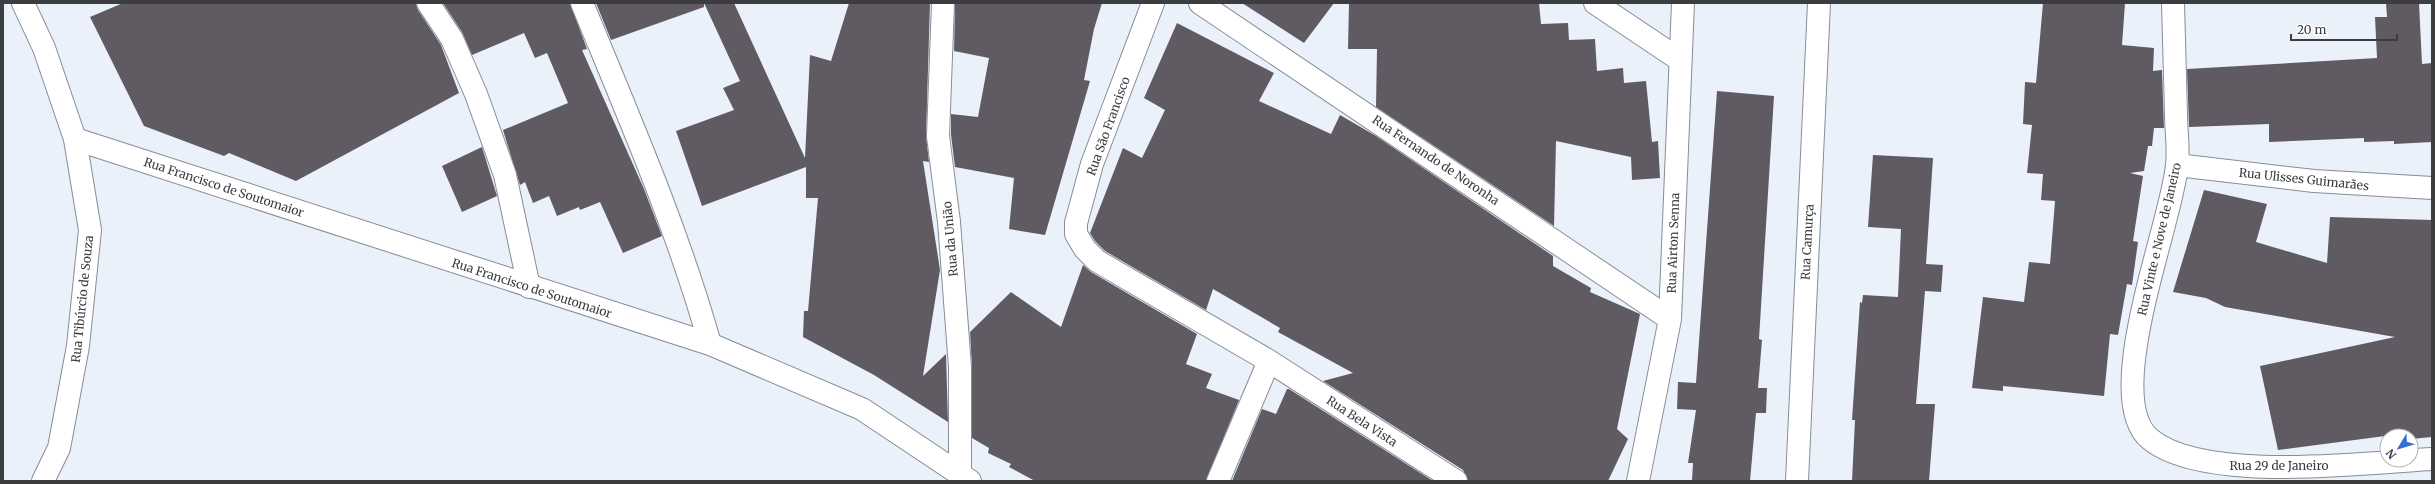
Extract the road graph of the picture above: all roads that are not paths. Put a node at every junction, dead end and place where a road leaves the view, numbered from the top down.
1 (22, 3) edge
2 (428, 3) edge
3 (582, 3) edge
4 (943, 3) edge
5 (1153, 3) edge
6 (1200, 3) edge
7 (1595, 3) edge
8 (1683, 3) edge
9 (1819, 3) edge
10 (2172, 3) edge
11 (1680, 60) junction
12 (75, 139) junction
13 (2177, 166) junction
14 (2432, 188) edge
15 (1084, 249) joint
16 (529, 287) junction
17 (1670, 319) junction
18 (710, 344) junction
19 (1269, 361) junction
20 (2137, 425) joint
21 (2432, 459) edge
22 (965, 478) edge
23 (43, 481) edge
24 (1218, 481) edge
25 (1456, 481) edge
26 (1638, 481) edge
27 (1797, 481) edge

1 - 12 street, Rua Tibúrcio de Souza
2 - 16 street
3 - 18 street
4 - 22 street, Rua da União
5 - 15 street, Rua São Francisco
6 - 17 street, Rua Fernando de Noronha
7 - 11 street
8 - 11 street, Rua Airton Senna
9 - 27 street, Rua Camurça
10 - 13 street, Rua Vinte e Nove de Janeiro
11 - 17 street, Rua Airton Senna
12 - 16 street, Rua Francisco de Soutomaior
12 - 23 street, Rua Tibúrcio de Souza
13 - 14 street, Rua Ulisses Guimarães
13 - 20 street, Rua Vinte e Nove de Janeiro
15 - 19 street, Rua Bela Vista
16 - 18 street, Rua Francisco de Soutomaior
17 - 26 street, Rua Airton Senna
18 - 22 street, Rua Francisco de Soutomaior
19 - 24 street
19 - 25 street, Rua Bela Vista
20 - 21 street, Rua 29 de Janeiro

